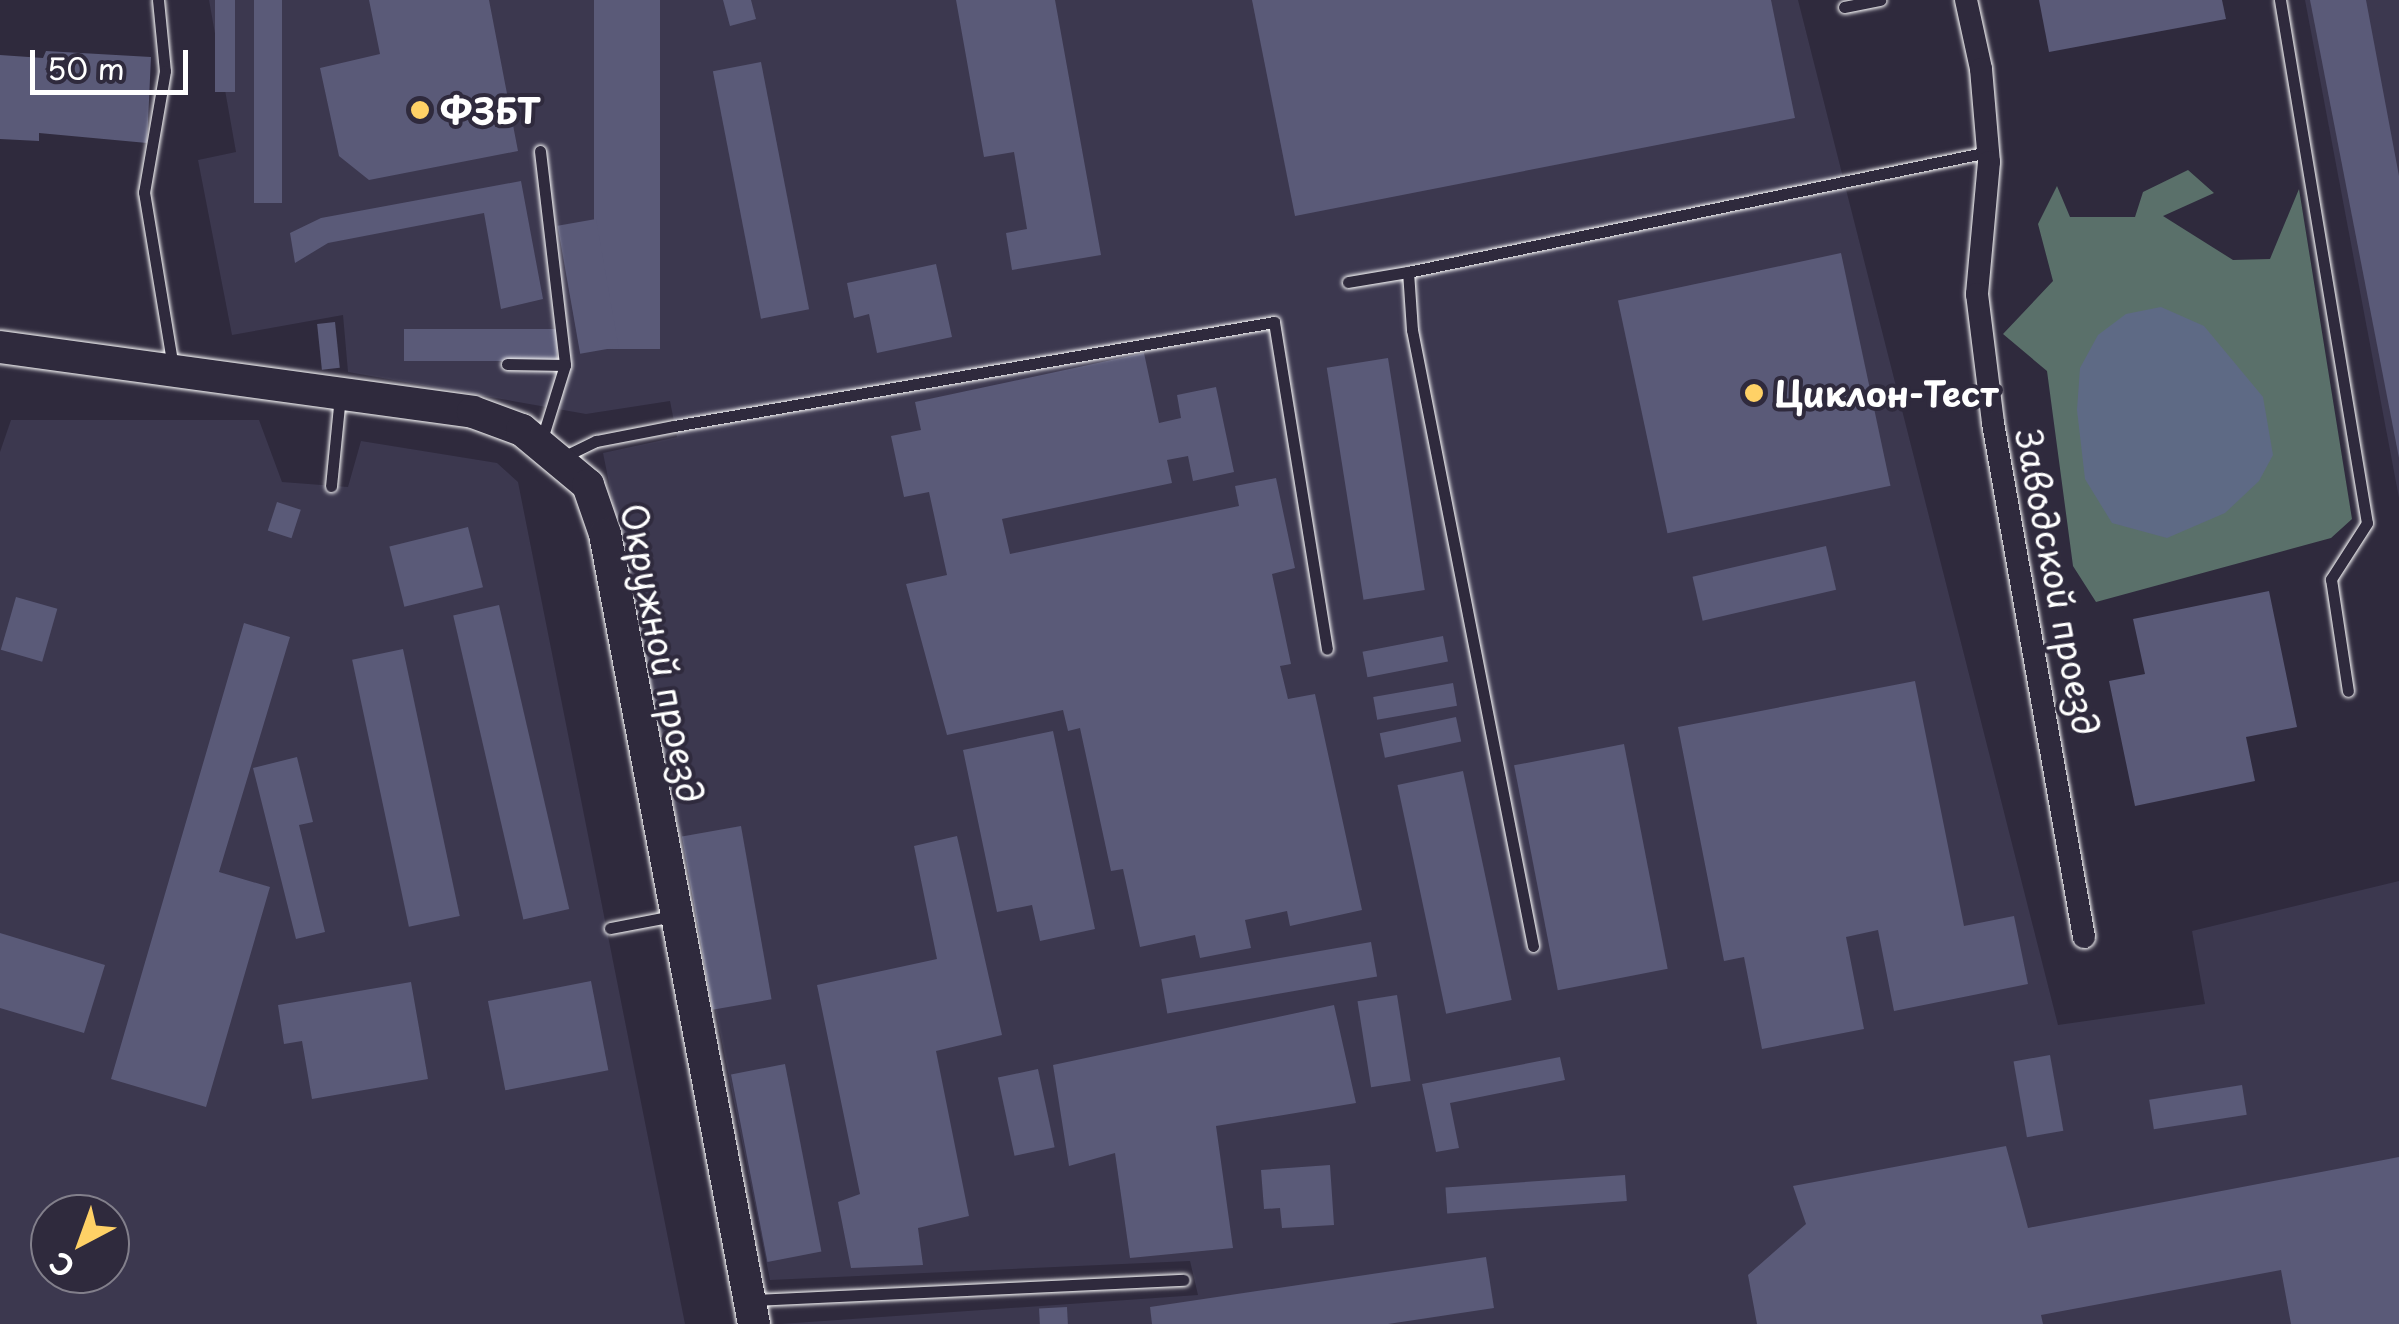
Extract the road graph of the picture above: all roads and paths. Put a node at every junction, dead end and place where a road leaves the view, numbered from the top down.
1 (158, 0) edge
2 (1880, 0) edge
3 (1966, 0) edge
4 (2280, 0) edge
5 (1844, 7) dead end
6 (540, 151) dead end
7 (1988, 152) junction
8 (1408, 272) junction
9 (1348, 282) dead end
10 (0, 347) edge
11 (507, 364) dead end
12 (565, 364) junction
13 (174, 367) junction
14 (340, 392) junction
15 (552, 450) junction
16 (331, 486) dead end
17 (1327, 650) dead end
18 (2348, 690) dead end
19 (673, 916) junction
20 (610, 928) dead end
21 (2084, 937) dead end
22 (1534, 946) dead end
23 (1184, 1280) dead end
24 (752, 1312) edge

1 - 13 lane
2 - 5 lane
3 - 7 street, Заводской проезд
4 - 18 lane
6 - 12 lane
7 - 8 lane
7 - 21 street, Заводской проезд
8 - 9 lane
8 - 22 lane
10 - 13 street
11 - 12 lane
12 - 15 lane
13 - 14 street
14 - 15 street
14 - 16 lane
15 - 17 lane
15 - 19 street, Окружной проезд
19 - 20 lane
19 - 24 street, Окружной проезд
23 - 24 lane

